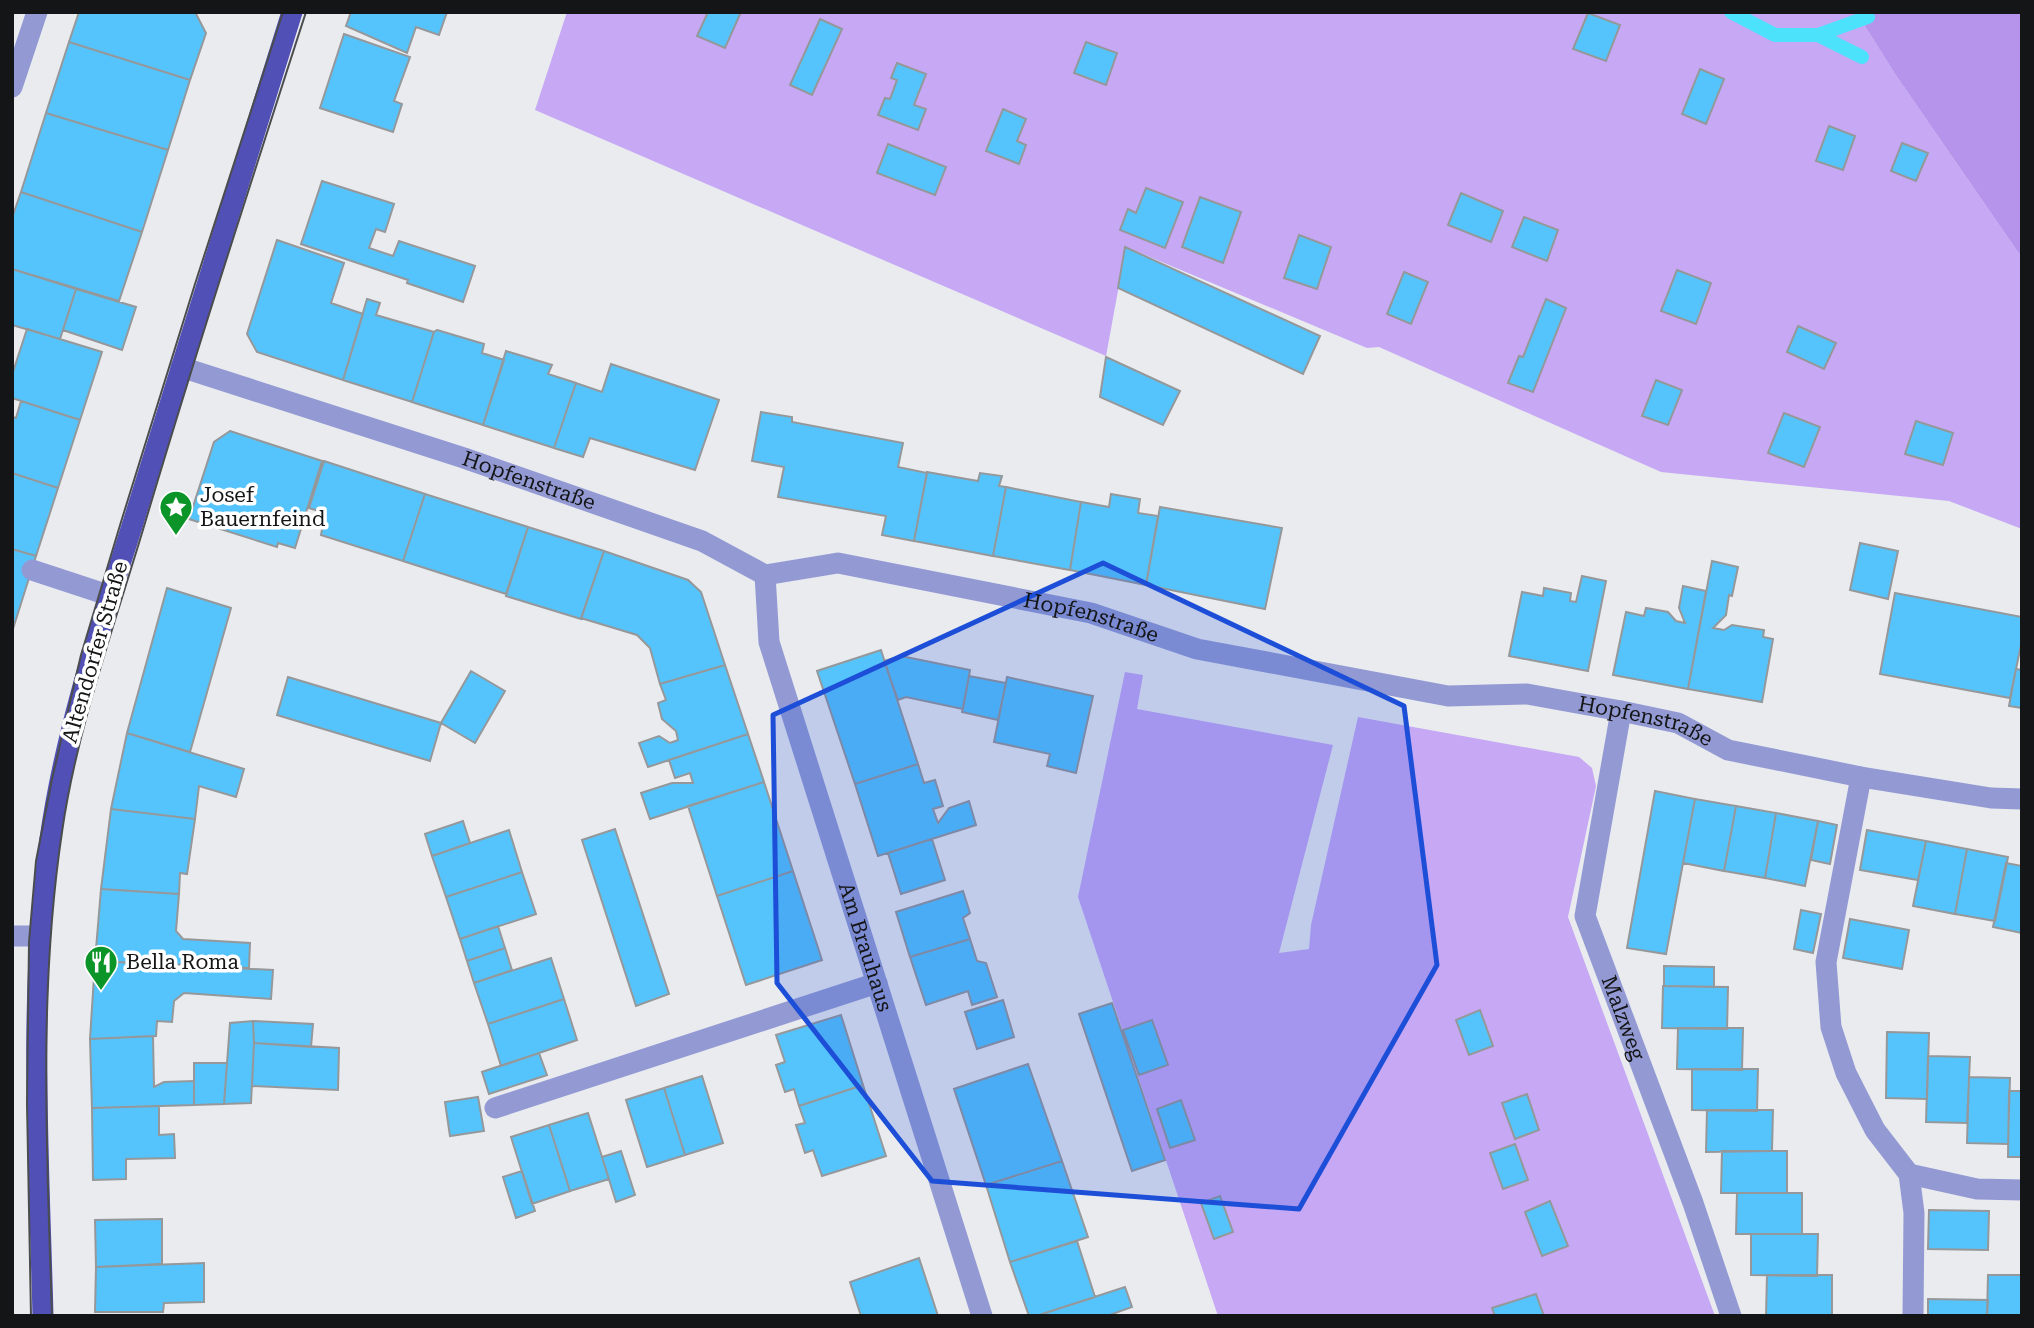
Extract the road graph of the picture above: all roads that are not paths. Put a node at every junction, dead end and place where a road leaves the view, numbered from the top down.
1 (37, 12) edge
2 (292, 12) edge
3 (12, 87) edge
4 (181, 367) junction
5 (32, 570) dead end
6 (765, 575) junction
7 (111, 596) junction
8 (1621, 711) junction
9 (1861, 777) junction
10 (2022, 799) edge
11 (12, 936) edge
12 (40, 936) junction
13 (877, 983) junction
14 (495, 1108) dead end
15 (1909, 1174) junction
16 (2022, 1190) edge
17 (43, 1316) edge
18 (982, 1316) edge
19 (1731, 1316) edge
20 (1913, 1316) edge

1 - 3 street
2 - 4 main road, Altendorfer Straße
4 - 6 street, Hopfenstraße
4 - 7 main road, Altendorfer Straße
5 - 7 street
6 - 8 street, Hopfenstraße
6 - 13 street, Am Brauhaus
7 - 12 main road, Altendorfer Straße
8 - 9 street, Hopfenstraße
8 - 19 street, Malzweg
9 - 10 street, Hopfenstraße
9 - 15 street
11 - 12 street
12 - 17 main road, Altendorfer Straße
13 - 14 street
13 - 18 street, Am Brauhaus
15 - 16 street
15 - 20 street

